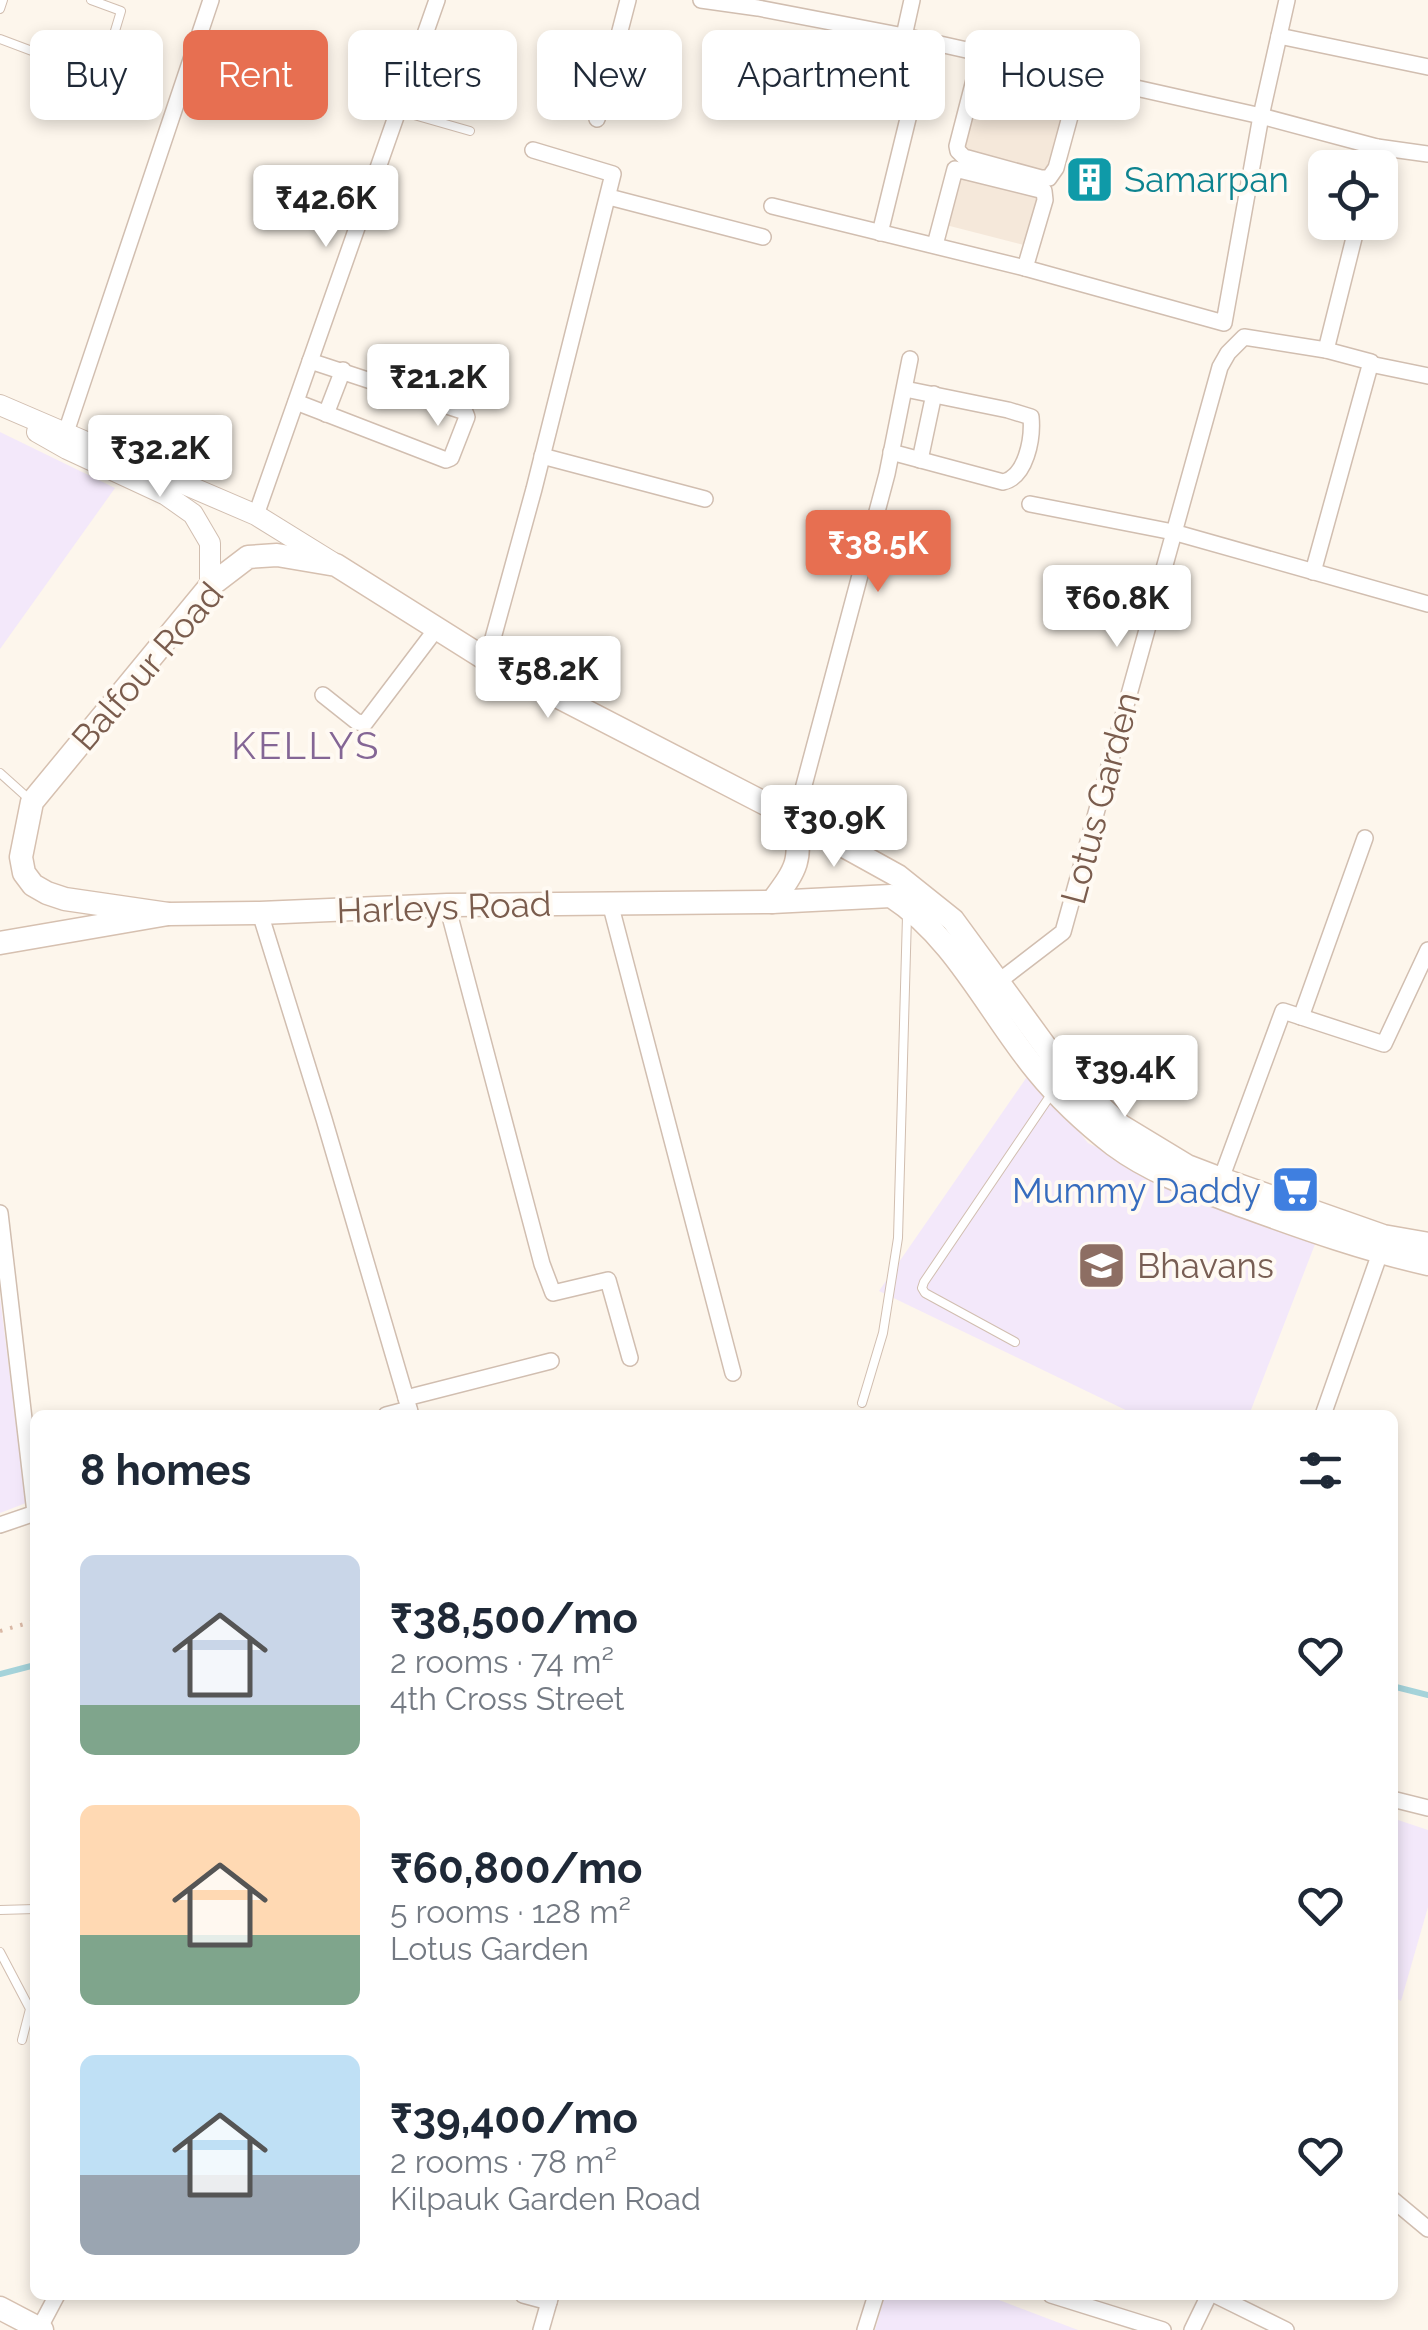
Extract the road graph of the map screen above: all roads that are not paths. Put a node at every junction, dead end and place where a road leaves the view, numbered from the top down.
1 (3, 0) edge
2 (91, 0) edge
3 (211, 0) edge
4 (437, 0) edge
5 (628, 0) edge
6 (701, 0) edge
7 (912, 0) edge
8 (1287, 0) edge
9 (759, 4) edge
10 (0, 9) edge
11 (427, 30) edge
12 (620, 30) edge
13 (877, 30) edge
14 (905, 30) edge
15 (1279, 36) junction
16 (0, 38) edge
17 (1428, 67) edge
18 (1140, 89) edge
19 (965, 113) edge
20 (1262, 116) junction
21 (397, 120) edge
22 (430, 120) edge
23 (908, 120) edge
24 (1069, 120) edge
25 (470, 132) dead end
26 (1377, 147) junction
27 (533, 150) dead end
28 (1376, 150) edge
29 (1428, 154) edge
30 (609, 197) junction
31 (772, 206) dead end
32 (880, 233) junction
33 (763, 236) dead end
34 (1354, 240) edge
35 (935, 245) junction
36 (1025, 268) junction
37 (1326, 350) junction
38 (910, 359) dead end
39 (310, 361) junction
40 (1370, 364) junction
41 (343, 370) junction
42 (1428, 376) edge
43 (905, 388) junction
44 (934, 394) junction
45 (296, 402) junction
46 (0, 408) edge
47 (326, 414) junction
48 (66, 432) junction
49 (891, 452) junction
50 (542, 456) junction
51 (920, 460) junction
52 (705, 499) dead end
53 (1030, 504) dead end
54 (256, 515) junction
55 (1173, 532) junction
56 (336, 564) junction
57 (1314, 572) junction
58 (210, 586) junction
59 (1428, 604) edge
60 (437, 628) junction
61 (487, 660) junction
62 (323, 695) dead end
63 (0, 773) edge
64 (32, 802) junction
65 (795, 819) junction
66 (1365, 838) dead end
67 (899, 901) junction
68 (772, 902) junction
69 (610, 903) junction
70 (447, 905) junction
71 (260, 913) junction
72 (168, 914) junction
73 (0, 943) edge
74 (1428, 950) edge
75 (998, 982) junction
76 (1301, 1017) junction
77 (1054, 1089) junction
78 (1221, 1179) junction
79 (0, 1213) edge
80 (1428, 1244) edge
81 (1380, 1254) junction
82 (1428, 1264) edge
83 (1015, 1342) dead end
84 (630, 1358) dead end
85 (551, 1361) dead end
86 (732, 1373) dead end
87 (862, 1403) dead end
88 (409, 1407) edge
89 (1324, 1410) edge
90 (30, 1471) edge
91 (30, 1516) edge
92 (0, 1525) edge
93 (1398, 1800) edge
94 (1428, 1808) edge
95 (30, 1909) edge
96 (0, 1910) edge
97 (0, 1952) edge
98 (30, 2005) edge
99 (30, 2015) edge
100 (22, 2040) dead end
101 (1398, 2204) edge
102 (1428, 2228) edge
103 (54, 2300) edge
104 (549, 2300) edge
105 (874, 2300) edge
106 (1068, 2300) edge
107 (1209, 2300) edge
108 (1223, 2300) edge
109 (0, 2308) edge
110 (40, 2329) edge
111 (541, 2330) edge
112 (865, 2330) edge
113 (1163, 2330) edge
114 (1192, 2330) edge
115 (1286, 2330) edge

1 - 10 lane
2 - 16 lane
3 - 48 street
4 - 11 street
5 - 12 street
6 - 9 street
7 - 14 street
8 - 15 street
9 - 13 street
15 - 17 street
15 - 20 street
18 - 20 street
19 - 24 street
20 - 26 street
20 - 36 street
21 - 39 street
22 - 25 lane
23 - 32 street
26 - 28 street
26 - 29 street
27 - 30 street
30 - 33 street
30 - 50 street
31 - 32 street
32 - 35 street
34 - 37 street
35 - 36 street
35 - 36 street
37 - 40 street
37 - 55 street, Lotus Garden
38 - 43 street
39 - 41 street
39 - 45 street
40 - 42 street
40 - 57 street
41 - 47 street
41 - 47 street
43 - 44 street
43 - 49 street
44 - 51 street
44 - 51 street
45 - 47 street
45 - 54 street
46 - 48 street
46 - 58 street
48 - 54 street
49 - 51 street
49 - 65 street
50 - 52 street
50 - 61 street
53 - 55 street
54 - 56 street
55 - 57 street
55 - 75 street, Lotus Garden
56 - 58 main road, Balfour Road
56 - 60 main road
57 - 59 street
58 - 64 main road, Balfour Road
60 - 61 main road
60 - 62 street
61 - 65 main road
63 - 64 lane
64 - 72 main road
65 - 68 main road
65 - 75 main road
66 - 76 street
67 - 68 main road, Harleys Road
67 - 77 main road
67 - 87 lane
68 - 69 main road, Harleys Road
69 - 70 main road, Harleys Road
69 - 86 street
70 - 71 main road, Harleys Road
70 - 84 street
71 - 72 main road, Harleys Road
71 - 88 street
72 - 73 main road, Harleys Road
74 - 76 street
75 - 78 main road
76 - 78 street
77 - 81 main road
77 - 83 lane
78 - 80 main road
79 - 90 street
81 - 82 main road
81 - 89 street
85 - 88 street
91 - 92 street
93 - 94 street
95 - 96 lane
97 - 98 lane
99 - 100 lane
101 - 102 street
103 - 110 street
104 - 111 street
105 - 112 street
106 - 113 street
107 - 114 street
108 - 115 street
109 - 110 main road

